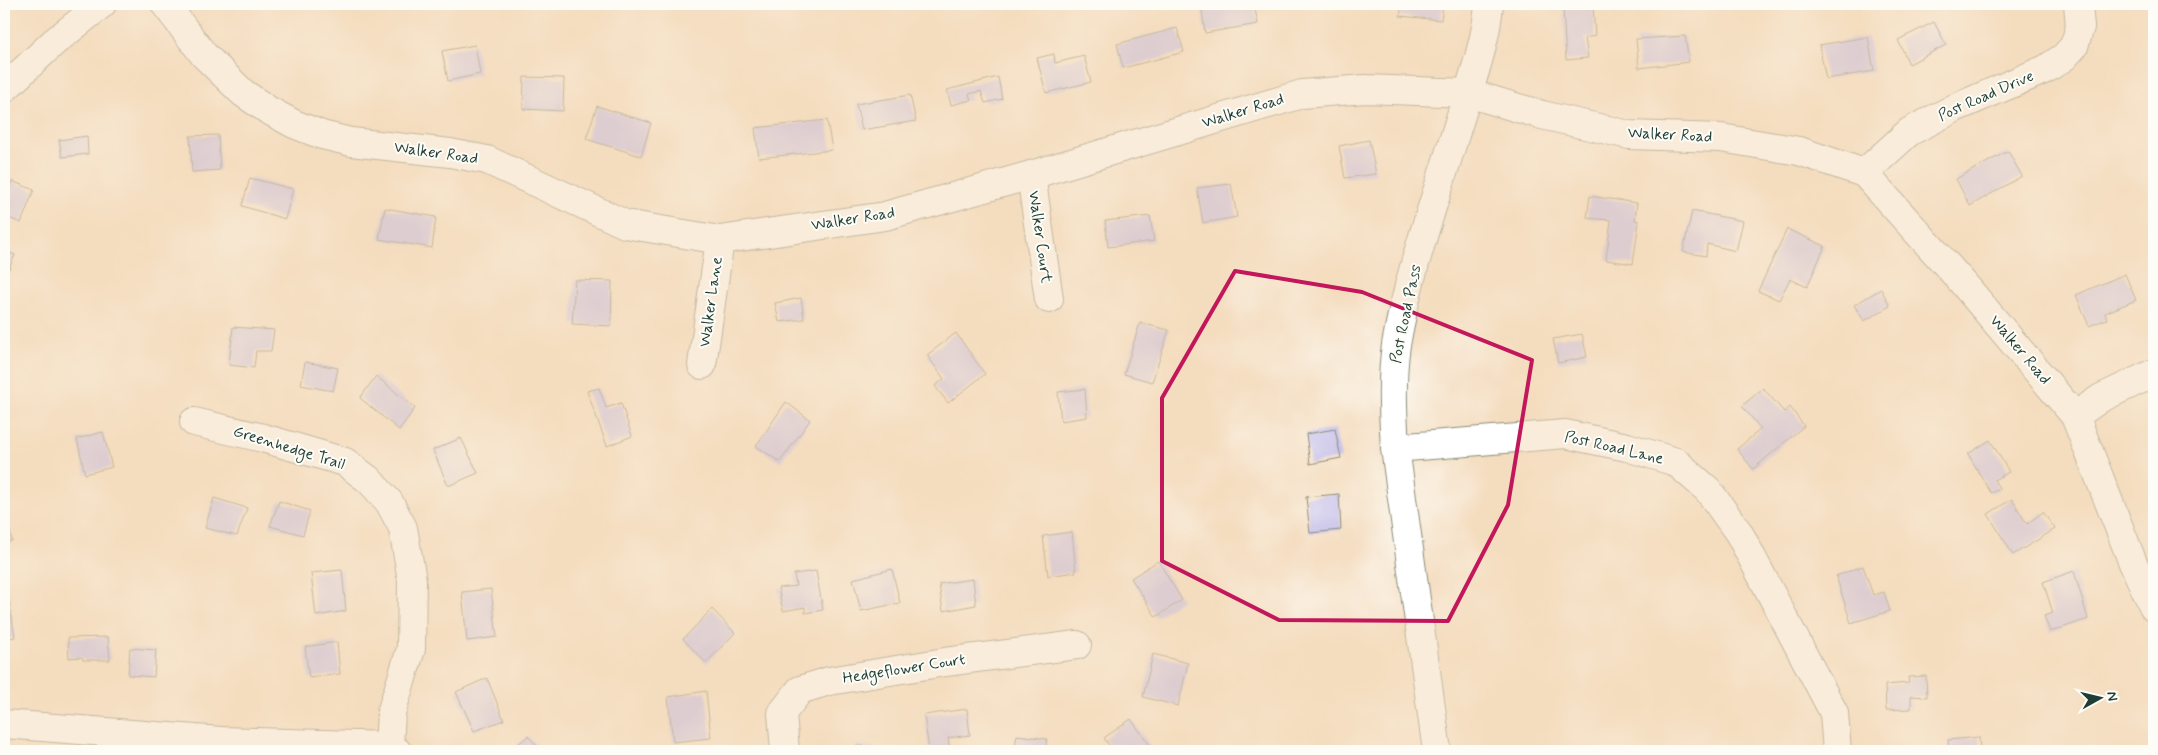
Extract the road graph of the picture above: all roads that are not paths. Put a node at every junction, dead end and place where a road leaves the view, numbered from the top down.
1 (102, 4) edge
2 (165, 4) edge
3 (1490, 4) edge
4 (2078, 4) edge
5 (4, 89) edge
6 (1468, 93) junction
7 (1864, 173) junction
8 (1031, 175) junction
9 (720, 240) junction
10 (1049, 299) dead end
11 (702, 364) dead end
12 (2154, 373) edge
13 (2075, 416) junction
14 (194, 422) dead end
15 (1395, 448) junction
16 (2154, 608) edge
17 (1077, 644) dead end
18 (4, 724) edge
19 (221, 746) edge
20 (393, 749) edge
21 (784, 751) edge
22 (1437, 751) edge
23 (1836, 751) edge

1 - 5 street
2 - 9 street, Walker Road
3 - 6 street, Post Road Pass
4 - 7 street, Post Road Drive
6 - 7 street, Walker Road
6 - 8 street, Walker Road
6 - 15 street, Post Road Pass
7 - 13 street, Walker Road
8 - 9 street, Walker Road
8 - 10 street, Walker Court
9 - 11 street, Walker Lane
12 - 13 street
13 - 16 street, Walker Road
14 - 20 street, Greenhedge Trail
15 - 22 street, Post Road Pass
15 - 23 street, Post Road Lane
17 - 21 street, Hedgeflower Court
18 - 19 street
19 - 20 street

